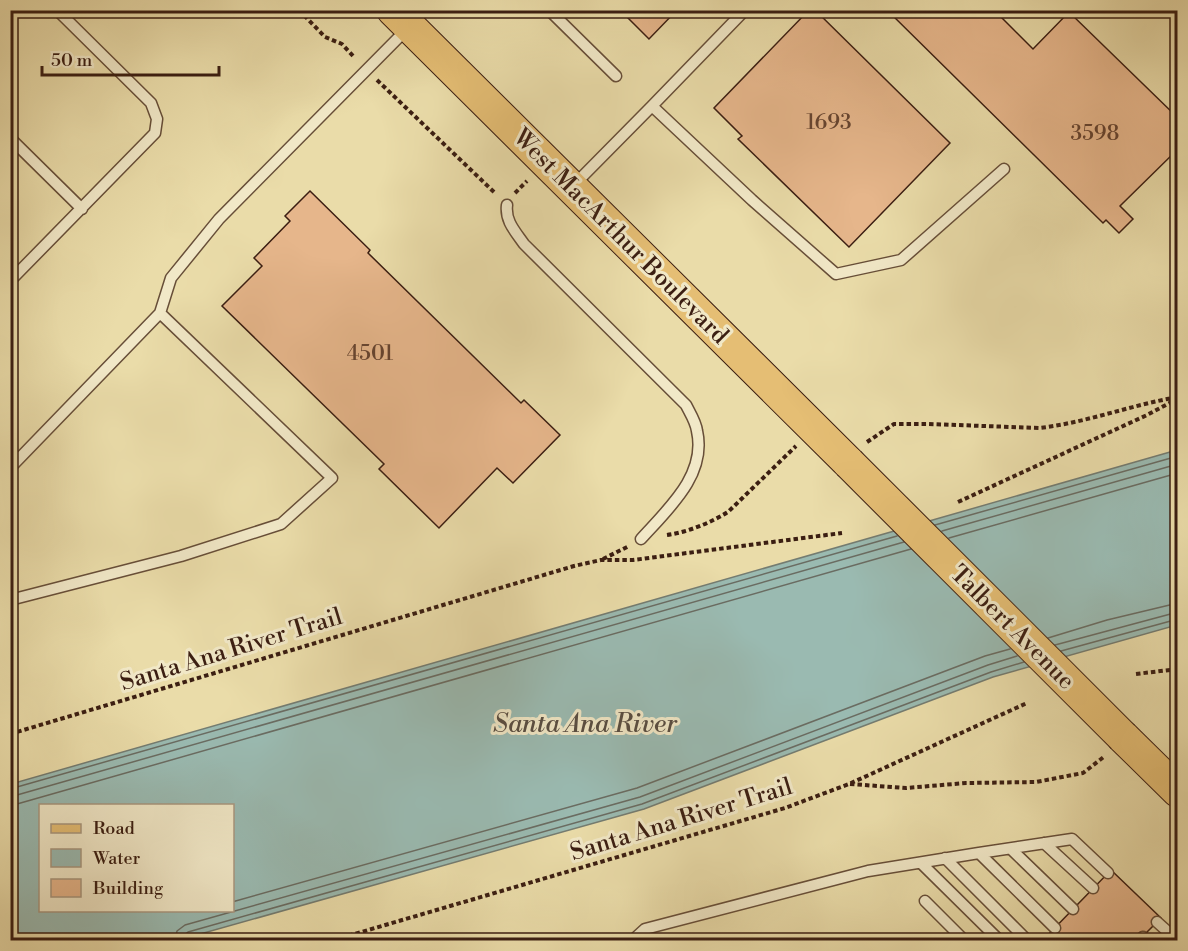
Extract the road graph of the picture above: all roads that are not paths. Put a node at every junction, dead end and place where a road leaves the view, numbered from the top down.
1 (57, 10) edge
2 (549, 10) edge
3 (746, 10) edge
4 (401, 18) edge
5 (616, 76) dead end
6 (652, 106) junction
7 (10, 138) edge
8 (1004, 169) dead end
9 (572, 187) junction
10 (507, 205) road end
11 (82, 208) junction
12 (10, 281) edge
13 (160, 314) junction
14 (847, 461) joint
15 (10, 468) edge
16 (641, 539) road end
17 (10, 600) edge
18 (1178, 790) edge
19 (1044, 843) junction
20 (1011, 849) junction
21 (979, 853) junction
22 (945, 858) junction
23 (922, 864) junction
24 (1108, 873) dead end
25 (1093, 888) dead end
26 (925, 901) dead end
27 (1073, 909) dead end
28 (1157, 922) dead end
29 (1054, 928) dead end
30 (633, 940) edge
31 (964, 940) edge
32 (999, 940) edge
33 (1027, 940) edge
34 (1177, 940) edge

1 - 11 lane
2 - 5 lane
3 - 6 lane
4 - 9 main road, West MacArthur Boulevard
4 - 13 lane
6 - 8 lane
6 - 9 lane
7 - 11 lane
9 - 14 main road, West MacArthur Boulevard
10 - 16 lane
11 - 12 lane
13 - 15 lane
13 - 17 lane
14 - 18 main road, Talbert Avenue, bridge
19 - 20 lane
19 - 24 lane
19 - 25 lane
20 - 21 lane
20 - 27 lane
21 - 22 lane
21 - 29 lane
22 - 23 lane
22 - 33 lane
23 - 30 lane
23 - 32 lane
26 - 31 lane
28 - 34 lane

